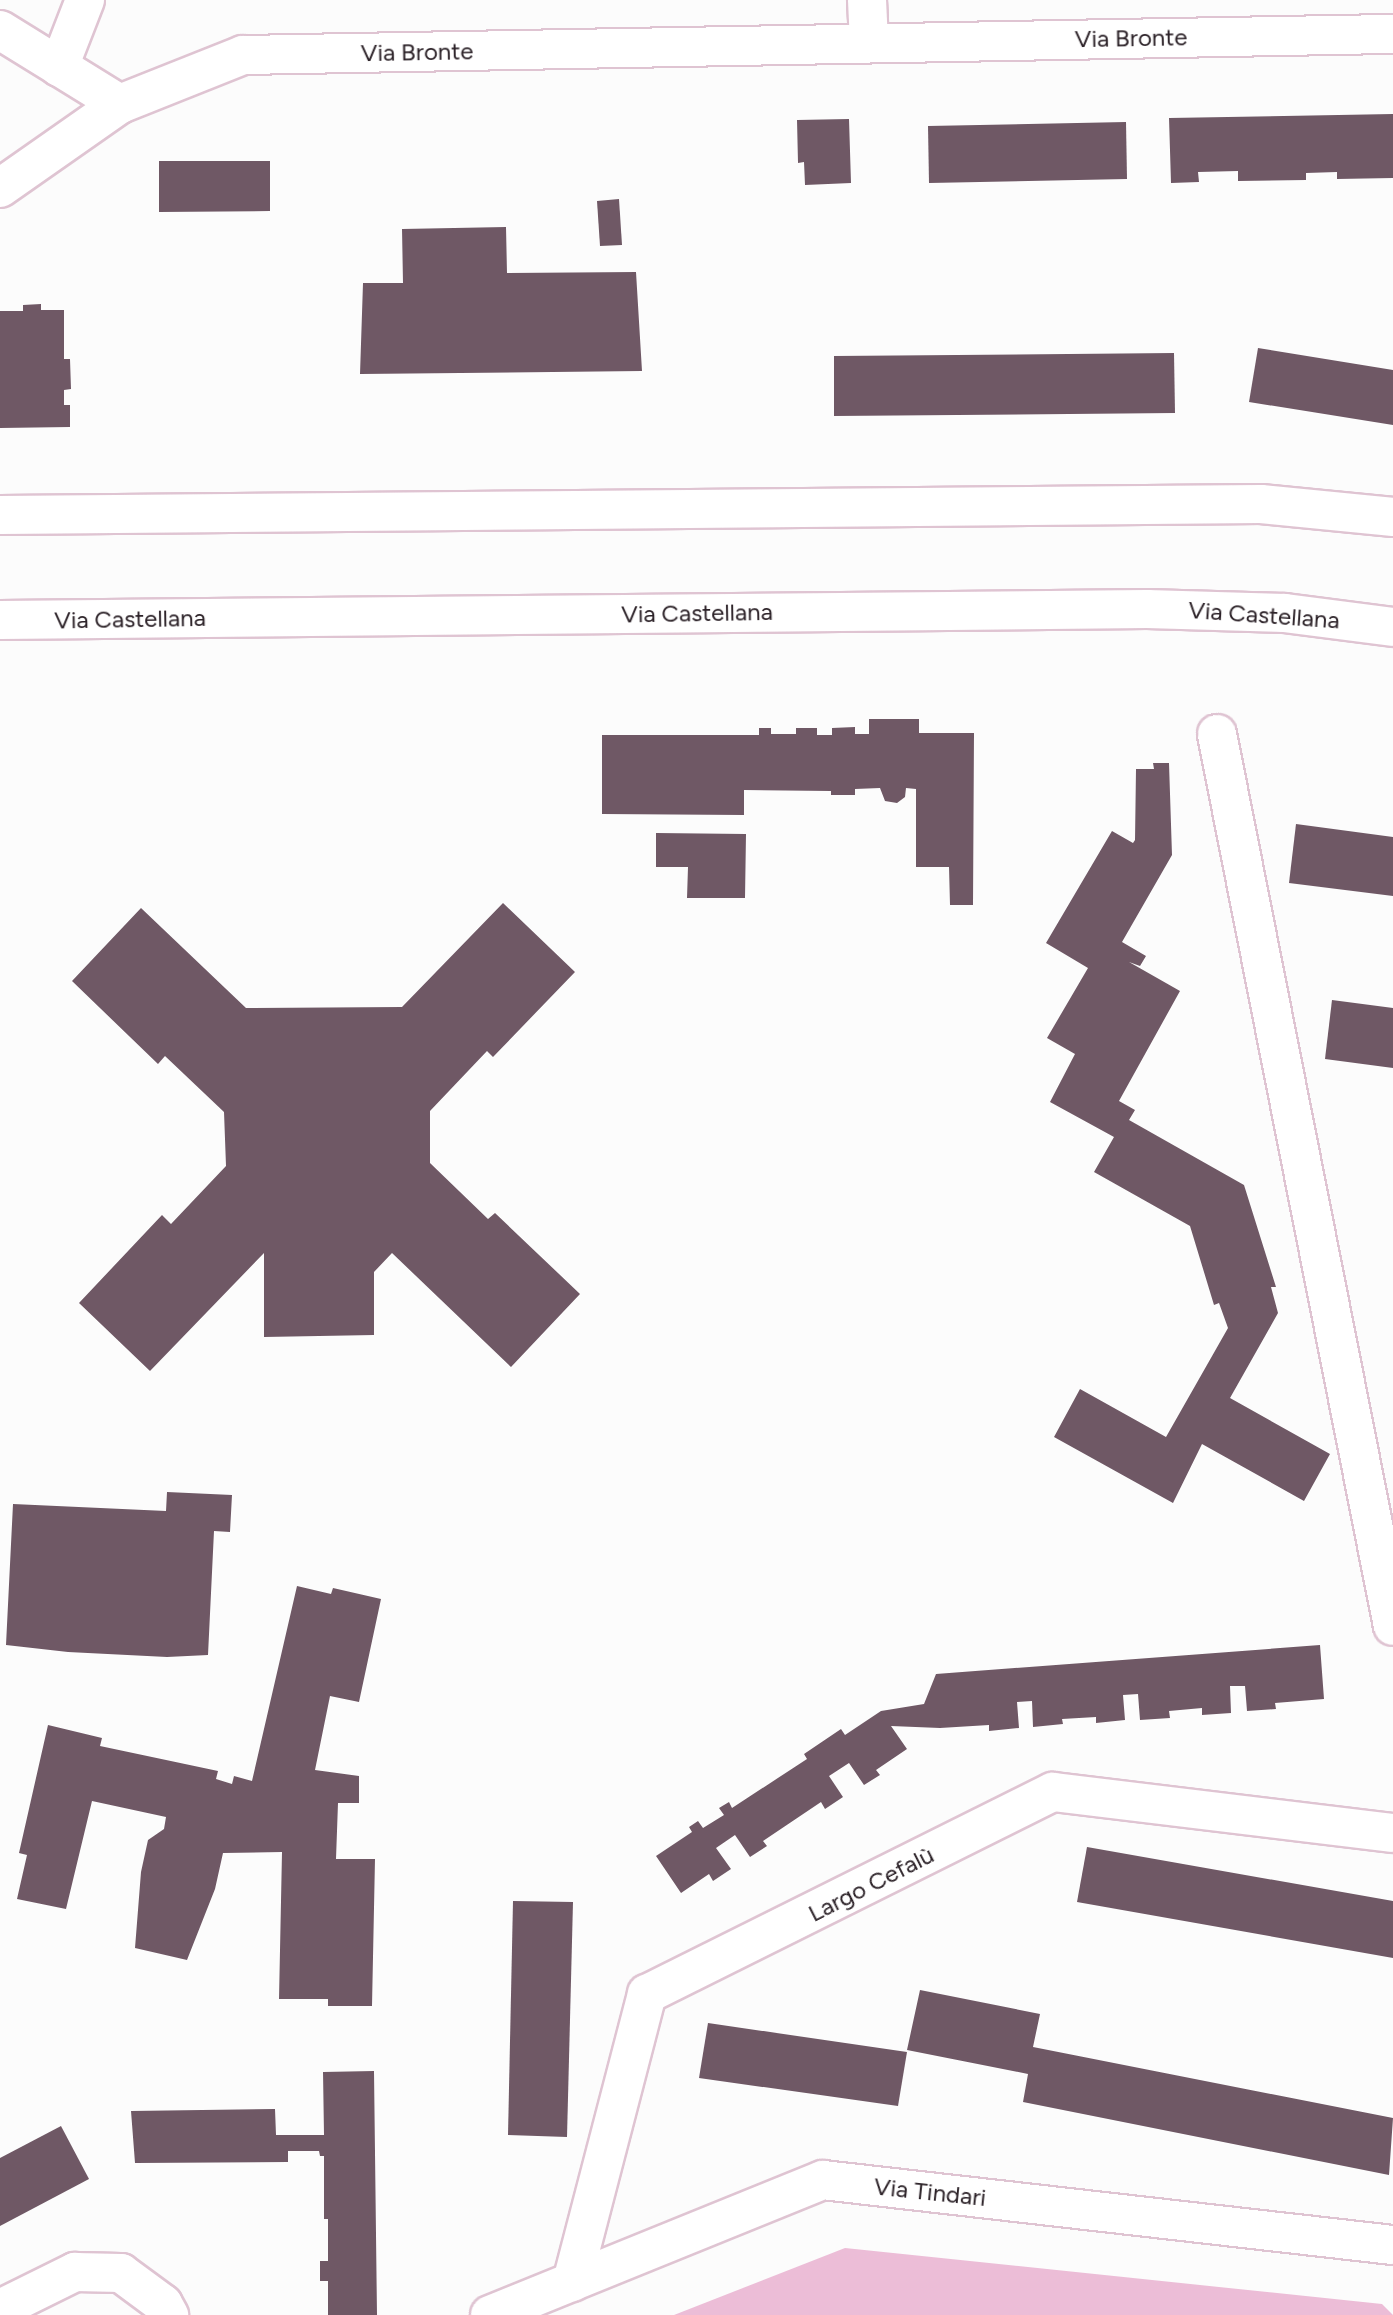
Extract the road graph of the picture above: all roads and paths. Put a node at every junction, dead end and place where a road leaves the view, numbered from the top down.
1 (85, 0) edge
2 (867, 0) edge
3 (0, 30) edge
4 (1393, 34) edge
5 (869, 43) junction
6 (59, 66) junction
7 (120, 104) junction
8 (0, 188) edge
9 (0, 515) edge
10 (1393, 517) edge
11 (0, 620) edge
12 (1393, 626) edge
13 (1217, 734) dead end
14 (1393, 1626) edge
15 (1393, 1833) edge
16 (1393, 2245) edge
17 (572, 2282) junction
18 (0, 2309) edge
19 (169, 2315) edge
20 (490, 2315) edge

1 - 6 street
2 - 5 street
3 - 6 street
4 - 5 street, Via Bronte
5 - 7 street, Via Bronte
6 - 7 street
7 - 8 street, Via Bronte
9 - 10 street
11 - 12 street, Via Castellana
13 - 14 street
15 - 17 street, Largo Cefalù
16 - 17 street, Via Tindari
17 - 20 street, Via Tindari
18 - 19 street

